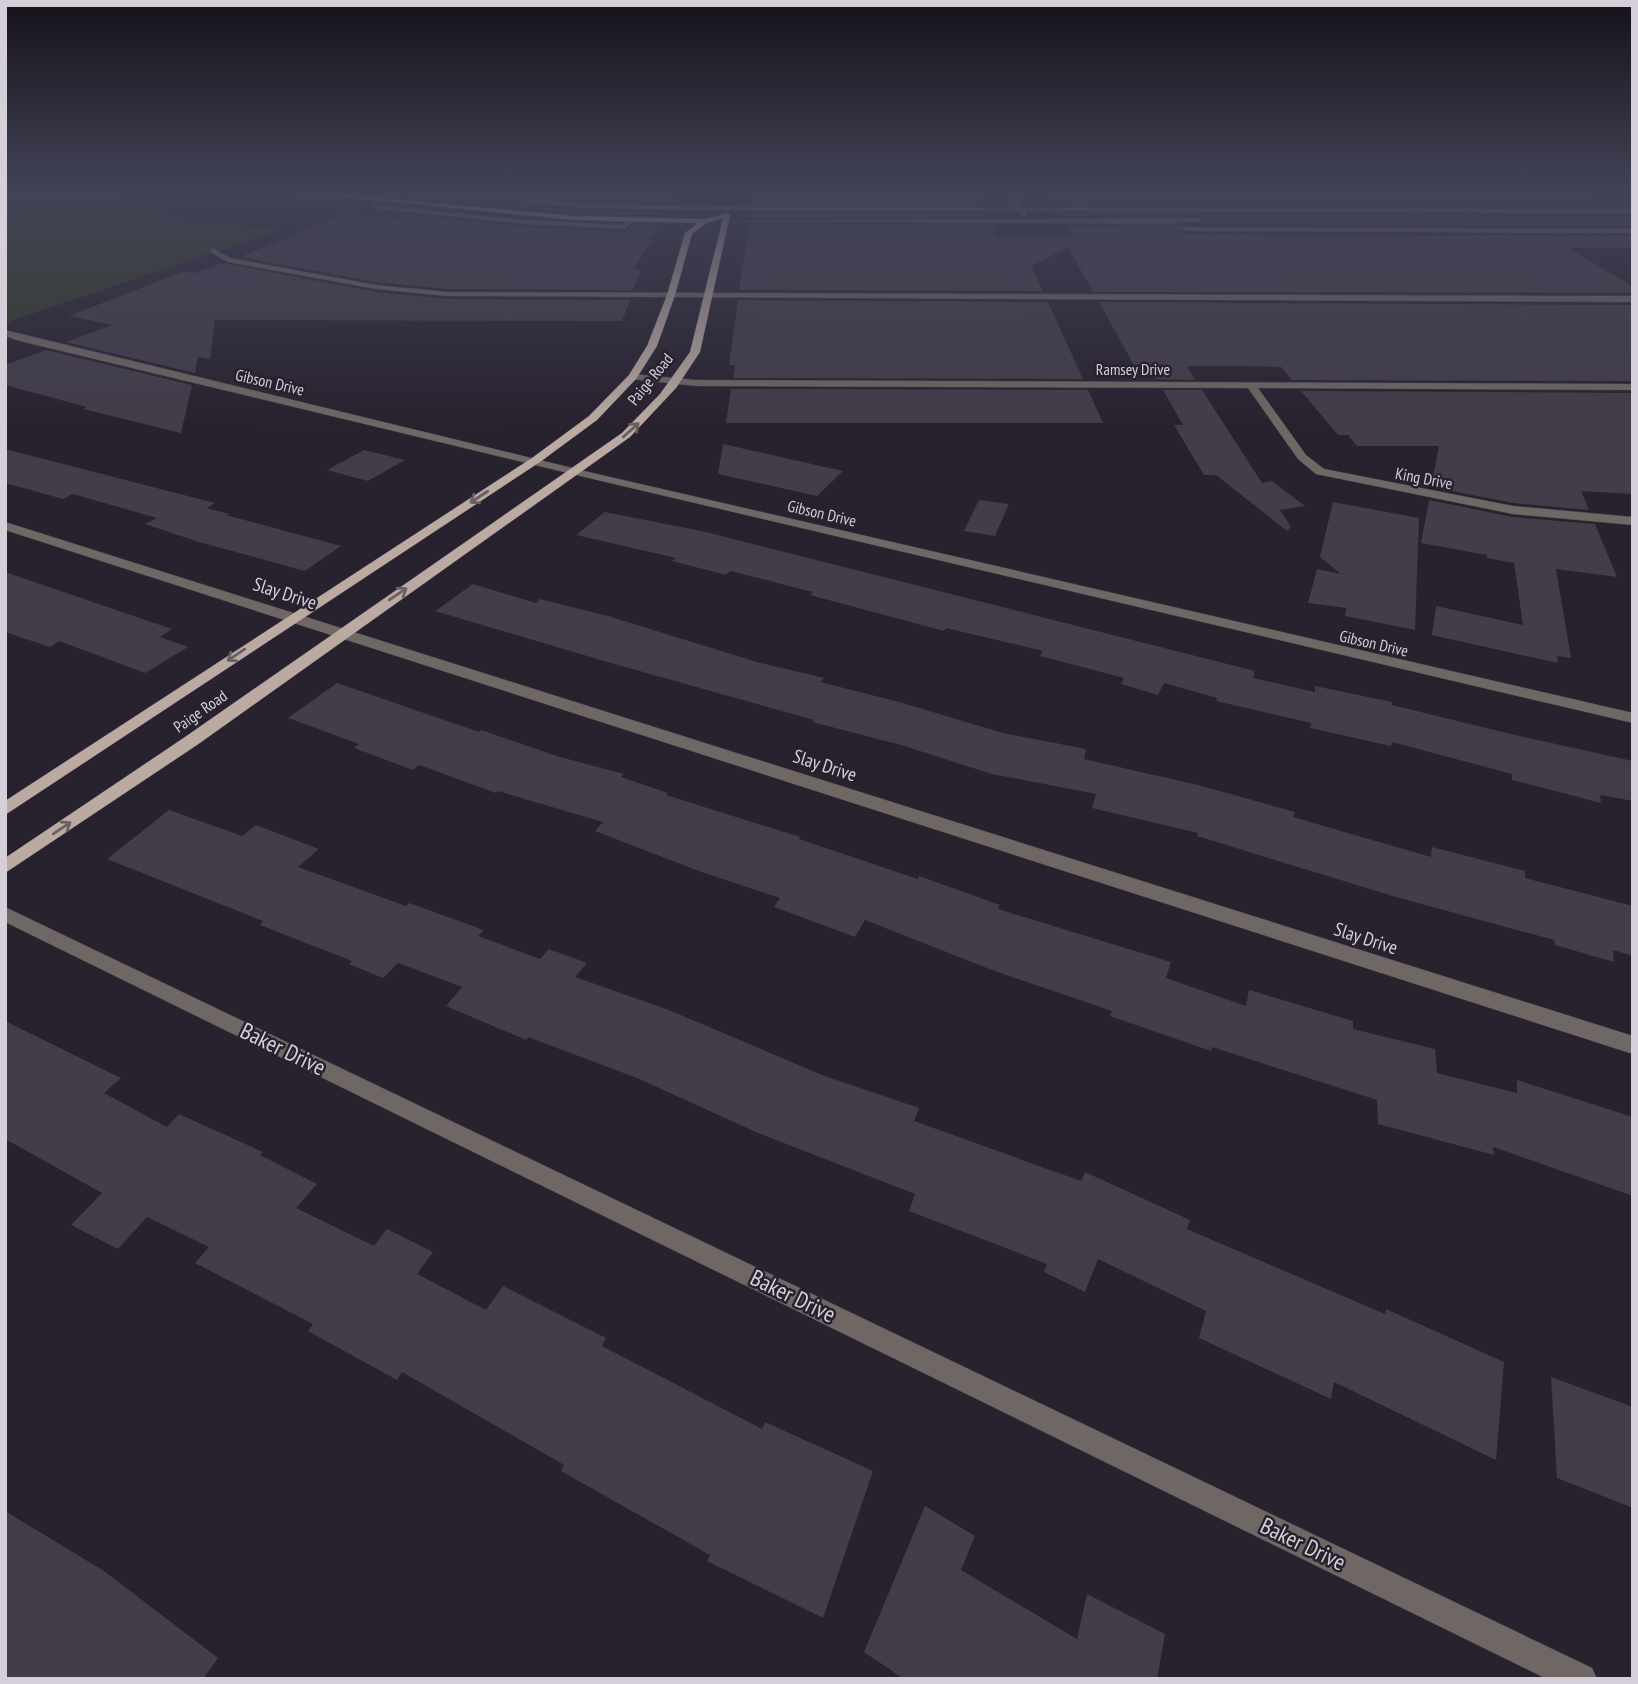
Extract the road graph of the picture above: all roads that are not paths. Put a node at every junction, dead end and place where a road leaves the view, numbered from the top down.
1 (273, 269) edge
2 (679, 269) edge
3 (714, 269) edge
4 (671, 295) junction
5 (707, 295) junction
6 (1633, 299) edge
7 (5, 332) edge
8 (633, 377) junction
9 (675, 382) junction
10 (1251, 385) junction
11 (1633, 387) edge
12 (536, 460) junction
13 (577, 472) junction
14 (1633, 521) edge
15 (5, 526) edge
16 (293, 617) junction
17 (342, 633) junction
18 (1633, 719) edge
19 (5, 808) edge
20 (5, 867) edge
21 (5, 914) edge
22 (1633, 1045) edge
23 (1581, 1679) edge

1 - 4 street
2 - 4 main road, Paige Road
3 - 5 main road, Paige Road
4 - 5 street
4 - 8 main road, Paige Road
5 - 6 street
5 - 9 main road, Paige Road
7 - 12 street, Gibson Drive
8 - 9 street, Ramsey Drive
8 - 12 main road, Paige Road
9 - 10 street, Ramsey Drive
13 -> 9 main road, Paige Road
10 - 11 street, Ramsey Drive
10 - 14 street, King Drive
12 - 13 street, Gibson Drive
12 -> 16 main road, Paige Road
17 -> 13 main road, Paige Road
13 - 18 street, Gibson Drive
15 - 16 street, Slay Drive
16 - 17 street, Slay Drive
16 -> 19 main road, Paige Road
20 -> 17 main road, Paige Road
17 - 22 street, Slay Drive
21 - 23 street, Baker Drive

